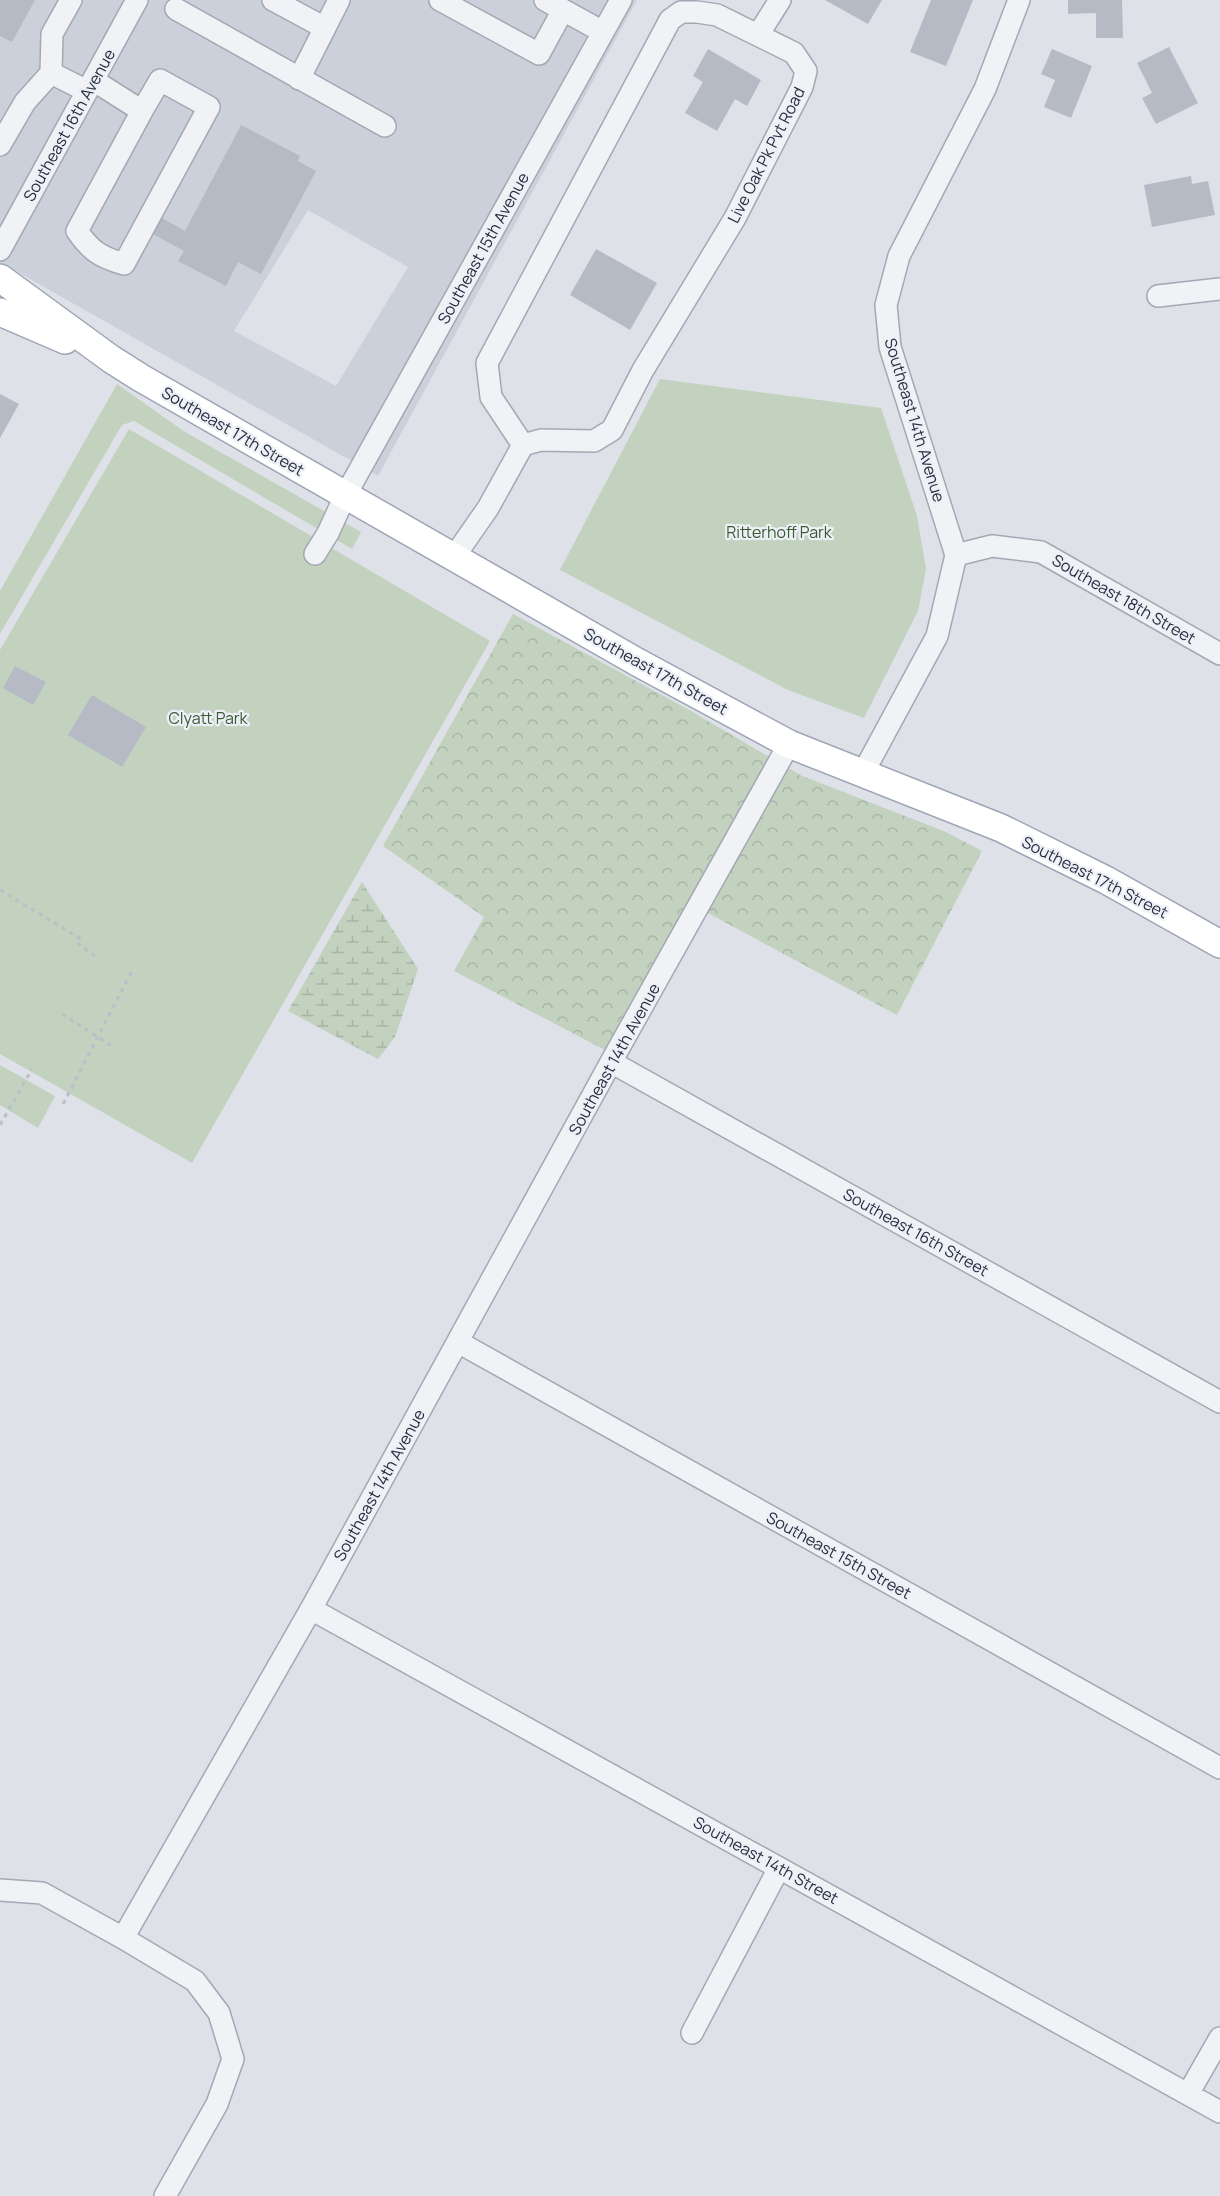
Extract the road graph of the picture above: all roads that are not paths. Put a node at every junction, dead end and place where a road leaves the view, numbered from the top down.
1 (71, 0) edge
2 (137, 0) edge
3 (273, 0) edge
4 (339, 0) edge
5 (440, 0) edge
6 (621, 0) edge
7 (780, 0) edge
8 (1019, 0) edge
9 (554, 5) edge
10 (176, 9) dead end
11 (325, 28) junction
12 (603, 32) junction
13 (758, 35) junction
14 (51, 73) junction
15 (299, 79) junction
16 (90, 86) junction
17 (142, 111) junction
18 (385, 126) dead end
19 (0, 145) edge
20 (0, 250) edge
21 (0, 278) edge
22 (1220, 289) edge
23 (1158, 296) dead end
24 (0, 312) edge
25 (111, 359) junction
26 (524, 445) junction
27 (345, 496) junction
28 (315, 554) dead end
29 (956, 555) junction
30 (454, 557) junction
31 (1220, 654) edge
32 (789, 744) junction
33 (863, 773) junction
34 (1220, 944) edge
35 (611, 1062) junction
36 (458, 1342) junction
37 (1220, 1402) edge
38 (311, 1609) junction
39 (1220, 1768) edge
40 (779, 1868) junction
41 (0, 1890) edge
42 (123, 1938) junction
43 (692, 2032) dead end
44 (1220, 2038) edge
45 (1188, 2094) junction
46 (1220, 2112) edge
47 (165, 2196) edge

1 - 14 street
2 - 16 street, Southeast 16th Avenue
3 - 11 street
4 - 11 street
5 - 9 street
6 - 12 street, Southeast 15th Avenue
7 - 13 street
8 - 29 street, Southeast 14th Avenue
9 - 12 street
10 - 15 street
11 - 15 street
12 - 27 street, Southeast 15th Avenue
13 - 26 street, Live Oak Pk Pvt Road
13 - 26 street, Live Oak Pk Pvt Road
14 - 16 street
14 - 19 street
15 - 18 street
16 - 17 street
16 - 20 street, Southeast 16th Avenue
17 - 17 street
21 - 25 main road, Southeast 17th Street
22 - 23 street
24 - 25 main road, Southeast 17th Street
25 - 27 main road, Southeast 17th Street
26 - 30 street
27 - 28 street, Southeast 15th Avenue
27 - 30 main road, Southeast 17th Street
29 - 31 street, Southeast 18th Street
29 - 33 street
30 - 32 main road, Southeast 17th Street
32 - 33 main road, Southeast 17th Street
32 - 35 street, Southeast 14th Avenue
33 - 34 main road, Southeast 17th Street
35 - 36 street, Southeast 14th Avenue
35 - 37 street, Southeast 16th Street
36 - 38 street, Southeast 14th Avenue
36 - 39 street, Southeast 15th Street
38 - 40 street, Southeast 14th Street
38 - 42 street, Southeast 14th Avenue
40 - 43 street
40 - 45 street, Southeast 14th Street
41 - 42 street
42 - 47 street
44 - 45 street
45 - 46 street, Southeast 14th Street

